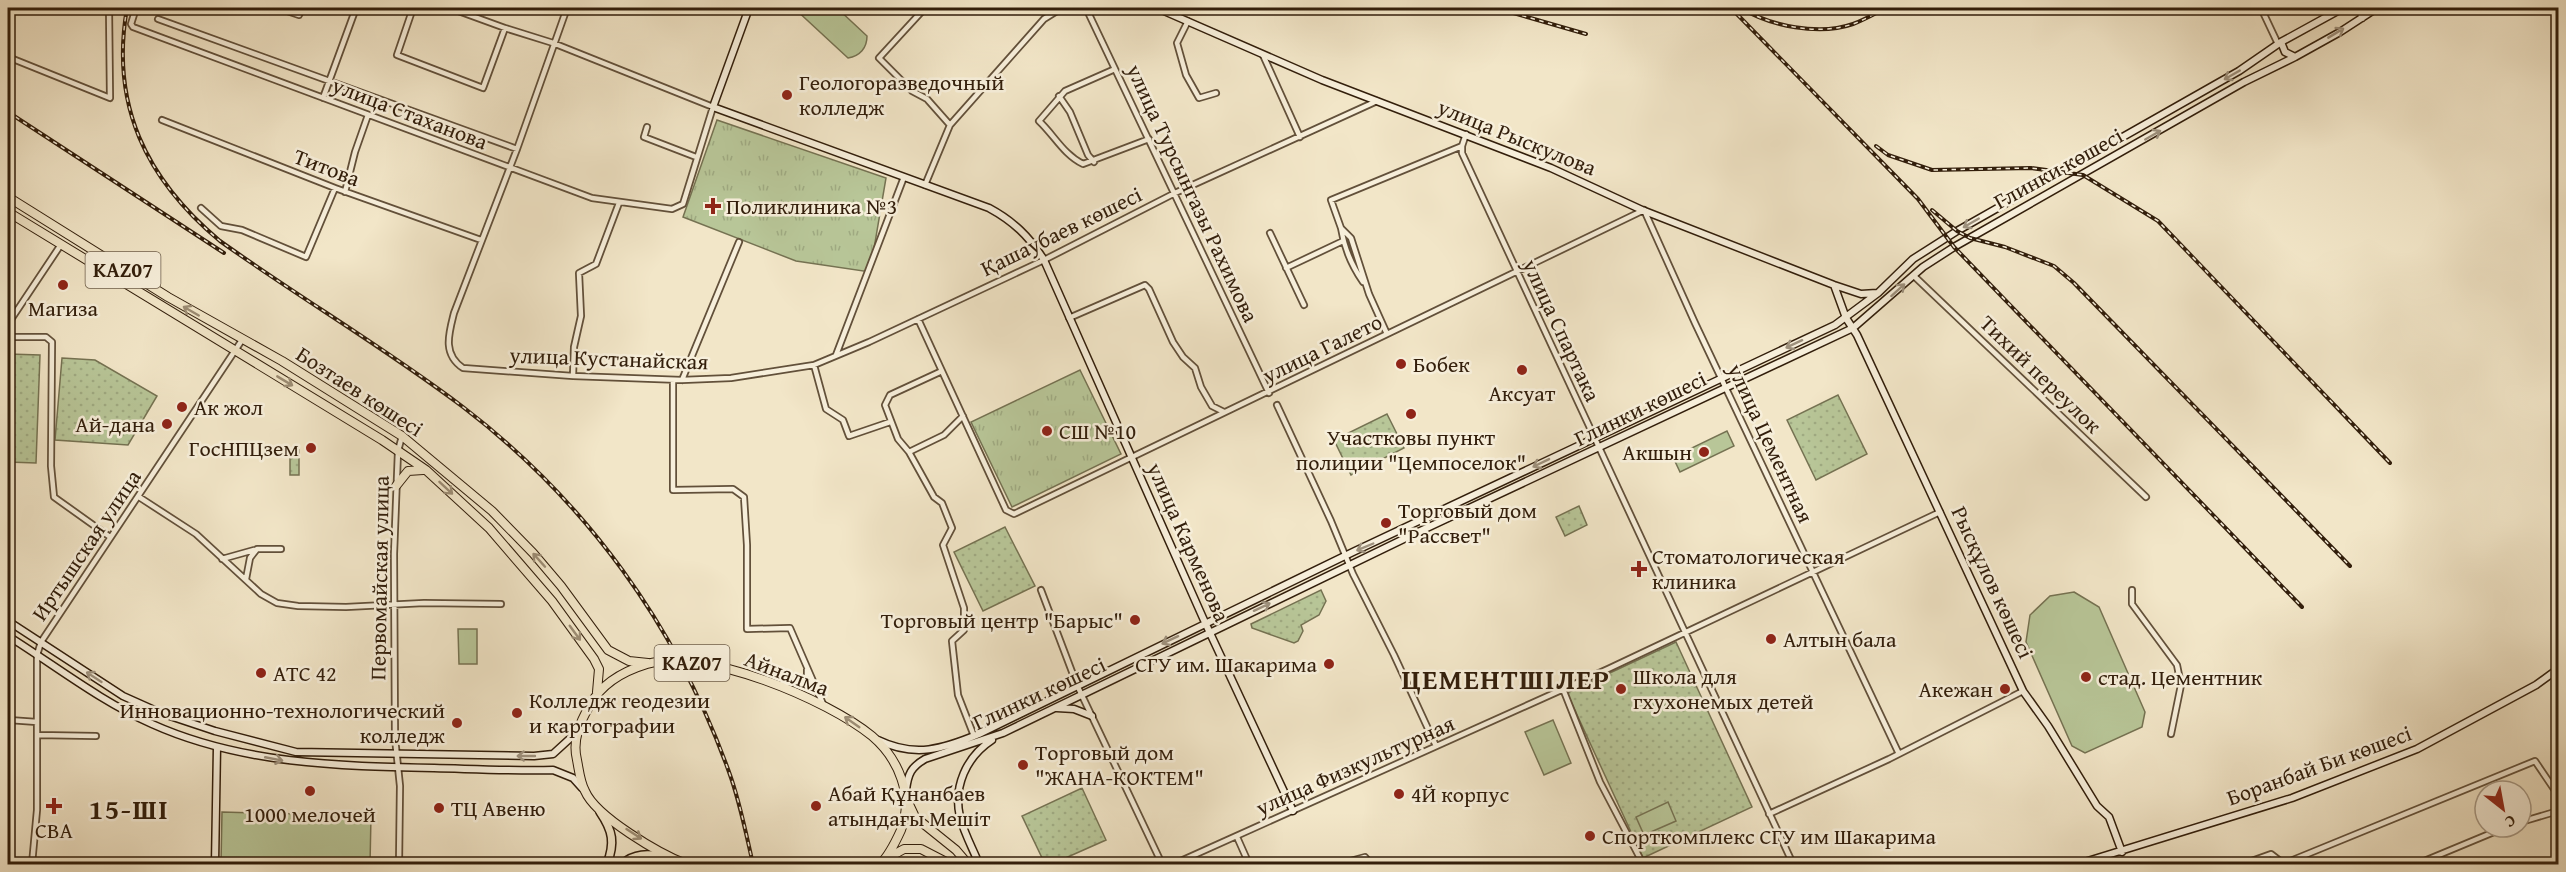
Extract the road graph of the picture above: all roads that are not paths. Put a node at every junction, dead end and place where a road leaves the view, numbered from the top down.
1 (101, 8) edge
2 (136, 8) edge
3 (278, 8) edge
4 (302, 8) edge
5 (356, 8) edge
6 (412, 8) edge
7 (450, 8) edge
8 (567, 8) edge
9 (749, 8) edge
10 (925, 8) edge
11 (1070, 8) edge
12 (1086, 8) edge
13 (1157, 8) edge
14 (2260, 8) edge
15 (2343, 8) edge
16 (2361, 8) edge
17 (2376, 8) edge
18 (108, 9) edge
19 (2362, 18) junction
20 (158, 19) dead end
21 (1188, 21) junction
22 (505, 28) junction
23 (553, 43) junction
24 (2279, 43) junction
25 (1263, 55) junction
26 (8, 57) edge
27 (2295, 57) junction
28 (1115, 69) junction
29 (330, 81) junction
30 (1216, 93) dead end
31 (1059, 96) junction
32 (323, 98) junction
33 (1377, 101) junction
34 (713, 107) junction
35 (368, 115) junction
36 (162, 120) dead end
37 (950, 125) junction
38 (647, 127) dead end
39 (1466, 134) junction
40 (2126, 135) junction
41 (1300, 137) junction
42 (1149, 140) junction
43 (1462, 146) junction
44 (2135, 146) junction
45 (517, 149) junction
46 (696, 157) junction
47 (1094, 162) junction
48 (508, 168) junction
49 (904, 177) junction
50 (925, 185) junction
51 (334, 188) junction
52 (345, 192) junction
53 (1175, 193) junction
54 (8, 197) edge
55 (619, 203) junction
56 (201, 208) dead end
57 (1644, 210) junction
58 (8, 212) edge
59 (1341, 228) junction
60 (1270, 233) dead end
61 (481, 240) junction
62 (1343, 241) junction
63 (739, 242) dead end
64 (60, 246) junction
65 (1919, 255) junction
66 (1044, 260) junction
67 (1927, 265) junction
68 (1286, 268) junction
69 (1518, 273) junction
70 (1914, 276) junction
71 (1834, 285) junction
72 (1366, 287) junction
73 (1878, 293) junction
74 (1304, 306) dead end
75 (1069, 318) junction
76 (1846, 318) junction
77 (918, 319) junction
78 (8, 324) edge
79 (1854, 328) junction
80 (1386, 334) junction
81 (8, 337) edge
82 (242, 340) junction
83 (235, 351) junction
84 (836, 355) junction
85 (814, 365) junction
86 (942, 371) junction
87 (754, 374) joint
88 (573, 376) junction
89 (1722, 379) junction
90 (673, 380) junction
91 (682, 381) junction
92 (1726, 387) junction
93 (1269, 393) junction
94 (1277, 405) dead end
95 (1224, 412) junction
96 (963, 416) junction
97 (890, 422) junction
98 (402, 436) junction
99 (1594, 437) junction
100 (1599, 447) junction
101 (398, 451) junction
102 (909, 452) junction
103 (1131, 456) junction
104 (426, 470) junction
105 (396, 486) junction
106 (139, 497) junction
107 (2146, 497) dead end
108 (1940, 512) junction
109 (110, 537) junction
110 (256, 549) junction
111 (281, 549) dead end
112 (1346, 555) junction
113 (222, 559) junction
114 (1349, 566) junction
115 (1812, 572) junction
116 (246, 579) junction
117 (1041, 590) dead end
118 (2132, 590) dead end
119 (501, 604) dead end
120 (394, 606) junction
121 (8, 621) edge
122 (1205, 624) junction
123 (1686, 632) junction
124 (1210, 634) junction
125 (8, 636) edge
126 (41, 642) junction
127 (37, 655) junction
128 (648, 663) junction
129 (807, 666) junction
130 (2559, 669) edge
131 (776, 684) junction
132 (1077, 685) junction
133 (1563, 689) junction
134 (2023, 691) junction
135 (597, 692) junction
136 (1081, 694) junction
137 (8, 698) edge
138 (823, 704) junction
139 (1053, 708) junction
140 (1092, 716) junction
141 (9, 720) edge
142 (37, 722) junction
143 (576, 733) junction
144 (1003, 733) junction
145 (2171, 734) dead end
146 (37, 735) junction
147 (96, 736) dead end
148 (974, 736) junction
149 (873, 737) junction
150 (1436, 746) junction
151 (217, 747) junction
152 (396, 754) junction
153 (1899, 754) junction
154 (396, 767) junction
155 (8, 786) edge
156 (584, 790) junction
157 (2559, 795) edge
158 (906, 797) junction
159 (599, 810) junction
160 (1293, 811) junction
161 (2559, 811) edge
162 (1769, 813) junction
163 (2533, 819) edge
164 (1237, 837) junction
165 (2477, 839) edge
166 (2122, 852) junction
167 (664, 856) junction
168 (882, 862) edge
169 (32, 864) edge
170 (215, 864) edge
171 (399, 864) edge
172 (607, 864) edge
173 (622, 864) edge
174 (686, 864) edge
175 (950, 864) edge
176 (968, 864) edge
177 (979, 864) edge
178 (1162, 864) edge
179 (1174, 864) edge
180 (1250, 864) edge
181 (1339, 864) edge
182 (1371, 864) edge
183 (1643, 864) edge
184 (1793, 864) edge
185 (2080, 864) edge
186 (2243, 864) edge
187 (2284, 864) edge
188 (2417, 864) edge

1 - 18 street
2 - 32 street, улица Стаханова
3 - 4 street
5 - 29 street
6 - 22 street
7 - 22 street
8 - 23 street
9 - 34 main road
10 - 37 street
11 - 37 street
12 - 28 street, улица Турсынгазы Рахимова
13 - 21 main road, улица Рыскулова
14 - 24 street
15 - 24 main road, Глинки көшесі
16 - 19 main road
17 - 19 main road, Глинки көшесі
18 - 26 street
27 -> 19 main road, Глинки көшесі
20 - 29 street
21 - 25 main road, улица Рыскулова
21 - 30 street
22 - 23 street
23 - 34 street
23 - 45 street
24 - 27 main road
24 -> 40 main road, Глинки көшесі
25 - 33 main road, улица Рыскулова
25 - 41 street
44 -> 27 main road, Глинки көшесі
28 - 31 street
28 - 42 street, улица Турсынгазы Рахимова
29 - 32 street
29 - 45 street
31 - 47 street
31 - 47 street
32 - 35 street, улица Стаханова
33 - 39 main road, улица Рыскулова
33 - 41 street, Қашаубаев көшесі
34 - 46 street
34 - 49 main road, улица Карменова
35 - 48 street, улица Стаханова
35 - 52 street
36 - 51 street, Титова
37 - 50 street
38 - 46 street
39 - 43 street
39 - 57 main road, улица Рыскулова
40 - 44 main road
40 -> 65 main road, Глинки көшесі
41 - 53 street, Қашаубаев көшесі
42 - 47 street
42 - 53 street, улица Турсынгазы Рахимова
43 - 59 street
43 - 69 street, улица Спартака
44 - 67 main road, Глинки көшесі
45 - 48 street
46 - 55 street, улица Стаханова
48 - 55 street, улица Стаханова
48 - 61 street
49 - 50 main road, улица Карменова
49 - 84 street
50 - 66 main road, улица Карменова
51 - 52 street, Титова
51 - 56 street
52 - 61 street, Титова
53 - 66 street, Қашаубаев көшесі
53 - 93 street, улица Турсынгазы Рахимова
82 -> 54 highway, Бозтаев көшесі / KAZ07
55 - 88 street
57 - 69 street, улица Галето
57 - 71 main road, улица Рыскулова
57 - 89 street, улица Цементная
58 - 64 highway, Бозтаев көшесі / KAZ07
59 - 62 street
59 - 72 street
60 - 68 street
61 - 88 street, улица Кустанайская
62 - 68 street
62 - 72 street
63 - 91 street
64 - 78 street
64 - 83 highway, Бозтаев көшесі / KAZ07
65 - 67 street
65 - 73 main road, Глинки көшесі
66 - 75 main road, улица Карменова
66 - 77 street, Қашаубаев көшесі
67 - 70 main road, Глинки көшесі
68 - 74 street
69 - 80 street, улица Галето
69 - 99 street, улица Спартака
79 -> 70 main road, Глинки көшесі
70 - 107 street, Тихий переулок
71 - 73 main road, улица Рыскулова
71 - 76 main road
72 - 80 street
73 - 76 main road, Глинки көшесі
75 - 95 street
75 - 103 main road, улица Карменова
76 - 79 main road, Рысқұлов көшесі
76 -> 89 main road, Глинки көшесі
77 - 84 street, Қашаубаев көшесі
77 - 86 street
79 - 92 main road, Глинки көшесі
79 - 108 main road, Рысқұлов көшесі
80 - 93 street, улица Галето
81 - 109 street
82 - 83 street, Иртышская улица
82 - 98 highway, Бозтаев көшесі / KAZ07
83 -> 101 highway, Бозтаев көшесі / KAZ07
83 - 106 street, Иртышская улица
84 - 85 street, Қашаубаев көшесі
85 - 87 street, Қашаубаев көшесі
85 - 97 street
86 - 96 street
86 - 97 street
87 - 91 street, улица Кустанайская
88 - 90 street, улица Кустанайская
89 - 92 street, улица Цементная
89 - 99 main road, Глинки көшесі
90 - 91 street, улица Кустанайская
90 - 129 street
92 - 100 main road, Глинки көшесі
92 - 115 street, улица Цементная
93 - 95 street, улица Галето
94 - 112 street
95 - 103 street, улица Галето
96 - 102 street
96 - 103 street, улица Галето
97 - 102 street
98 - 101 street, Первомайская улица
128 -> 98 highway, Бозтаев көшесі / KAZ07
99 - 100 street, улица Спартака
99 -> 112 main road, Глинки көшесі
100 - 114 main road, Глинки көшесі
100 - 123 street, улица Спартака
101 - 104 highway, Бозтаев көшесі / KAZ07
101 - 105 street, Первомайская улица
102 - 148 street
103 - 122 main road, улица Карменова
104 - 105 highway
104 -> 135 highway, Бозтаев көшесі / KAZ07
105 - 120 street, Первомайская улица
106 - 109 street, Иртышская улица
106 - 113 street
108 - 115 street, улица Физкультурная
108 - 134 main road, Рысқұлов көшесі
109 - 126 street, Иртышская улица
110 - 111 street
110 - 113 street
110 - 116 street
112 - 114 street
112 - 122 main road, Глинки көшесі
113 - 116 street
124 -> 114 main road, Глинки көшесі
114 - 150 street
115 - 123 street, улица Физкультурная
115 - 153 street, улица Цементная
116 - 120 street
117 - 132 street
118 - 145 street
119 - 120 street
120 - 152 street, Первомайская улица
121 - 126 main road
122 - 124 main road, улица Карменова
122 -> 132 main road, Глинки көшесі
123 - 133 street, улица Физкультурная
123 - 162 street, улица Спартака
124 - 136 main road, Глинки көшесі
124 - 160 main road, улица Карменова
125 - 127 main road
126 - 127 street, Иртышская улица
152 -> 126 main road
127 - 142 street, Иртышская улица
127 - 151 main road
128 - 131 highway, Айналма / KAZ07
128 - 135 highway, Айналма / KAZ07
129 - 131 street
129 - 138 street
130 - 166 main road, Боранбай Би көшесі
131 - 138 highway, Айналма / KAZ07
132 - 136 street
132 - 148 main road, Глинки көшесі
133 - 150 street, улица Физкультурная
133 - 183 street
134 - 153 street
134 - 166 main road, Рысқұлов көшесі
135 - 143 highway, Айналма / KAZ07
136 - 139 main road, Глинки көшесі
136 - 140 street
137 - 141 street
149 -> 138 highway, Айналма / KAZ07
139 - 140 main road
139 - 144 main road, Глинки көшесі
140 - 178 street
141 - 142 street
141 - 155 street
142 - 146 street, Иртышская улица
143 -> 152 main road
143 - 156 highway, Айналма / KAZ07
144 - 158 main road, Глинки көшесі
144 - 177 main road
146 - 147 street
146 - 169 street, Иртышская улица
148 - 149 main road, Глинки көшесі
149 - 158 highway, Айналма / KAZ07
150 - 160 street, улица Физкультурная
151 -> 154 main road
151 - 170 main road
152 - 154 street, Первомайская улица
153 - 162 street
154 - 156 main road
154 - 171 street, Первомайская улица
156 - 159 highway, Айналма / KAZ07
157 - 187 street
158 - 168 highway
158 - 176 highway, KAZ07
159 -> 167 highway, Айналма / KAZ07
159 - 172 main road
160 - 164 street, улица Физкультурная
161 - 163 street
162 - 184 street, улица Спартака
164 - 179 street, улица Физкультурная
164 - 180 street
165 - 188 street
166 - 185 main road, Боранбай Би көшесі
167 - 173 main road
167 - 174 highway, Айналма / KAZ07
168 - 175 highway
181 - 182 street
186 - 187 street

